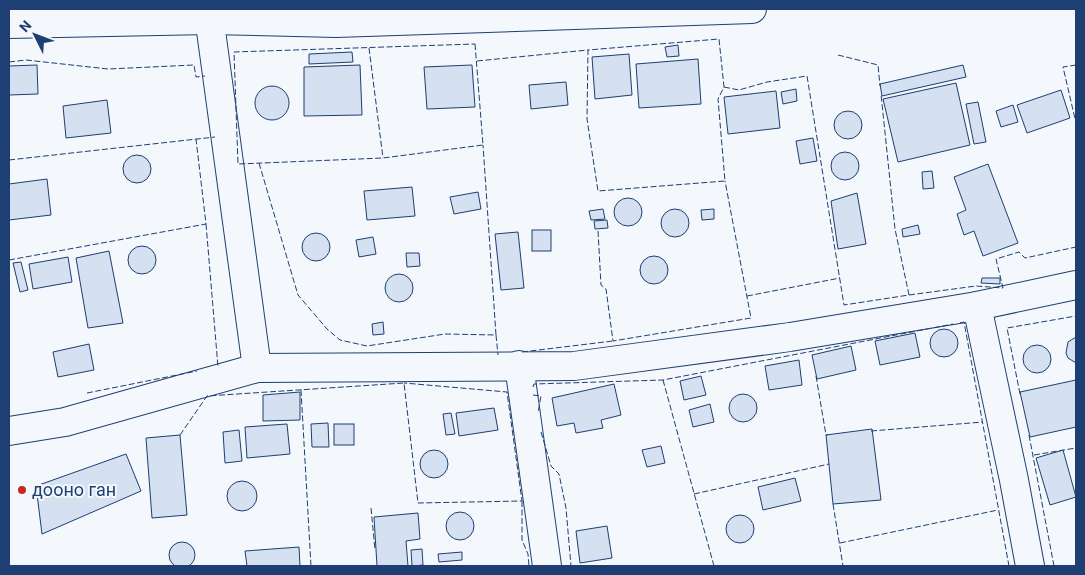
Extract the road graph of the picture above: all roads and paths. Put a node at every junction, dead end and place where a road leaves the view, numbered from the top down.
1 (752, 9) edge
2 (208, 14) edge
3 (9, 24) edge
4 (1076, 285) edge
5 (976, 306) junction
6 (519, 365) junction
7 (257, 368) junction
8 (9, 431) edge
9 (547, 566) edge
10 (1030, 566) edge

1 - 2 street
2 - 3 street
2 - 7 street
4 - 5 street
5 - 6 street
5 - 10 street
6 - 7 street
6 - 9 street
7 - 8 street

